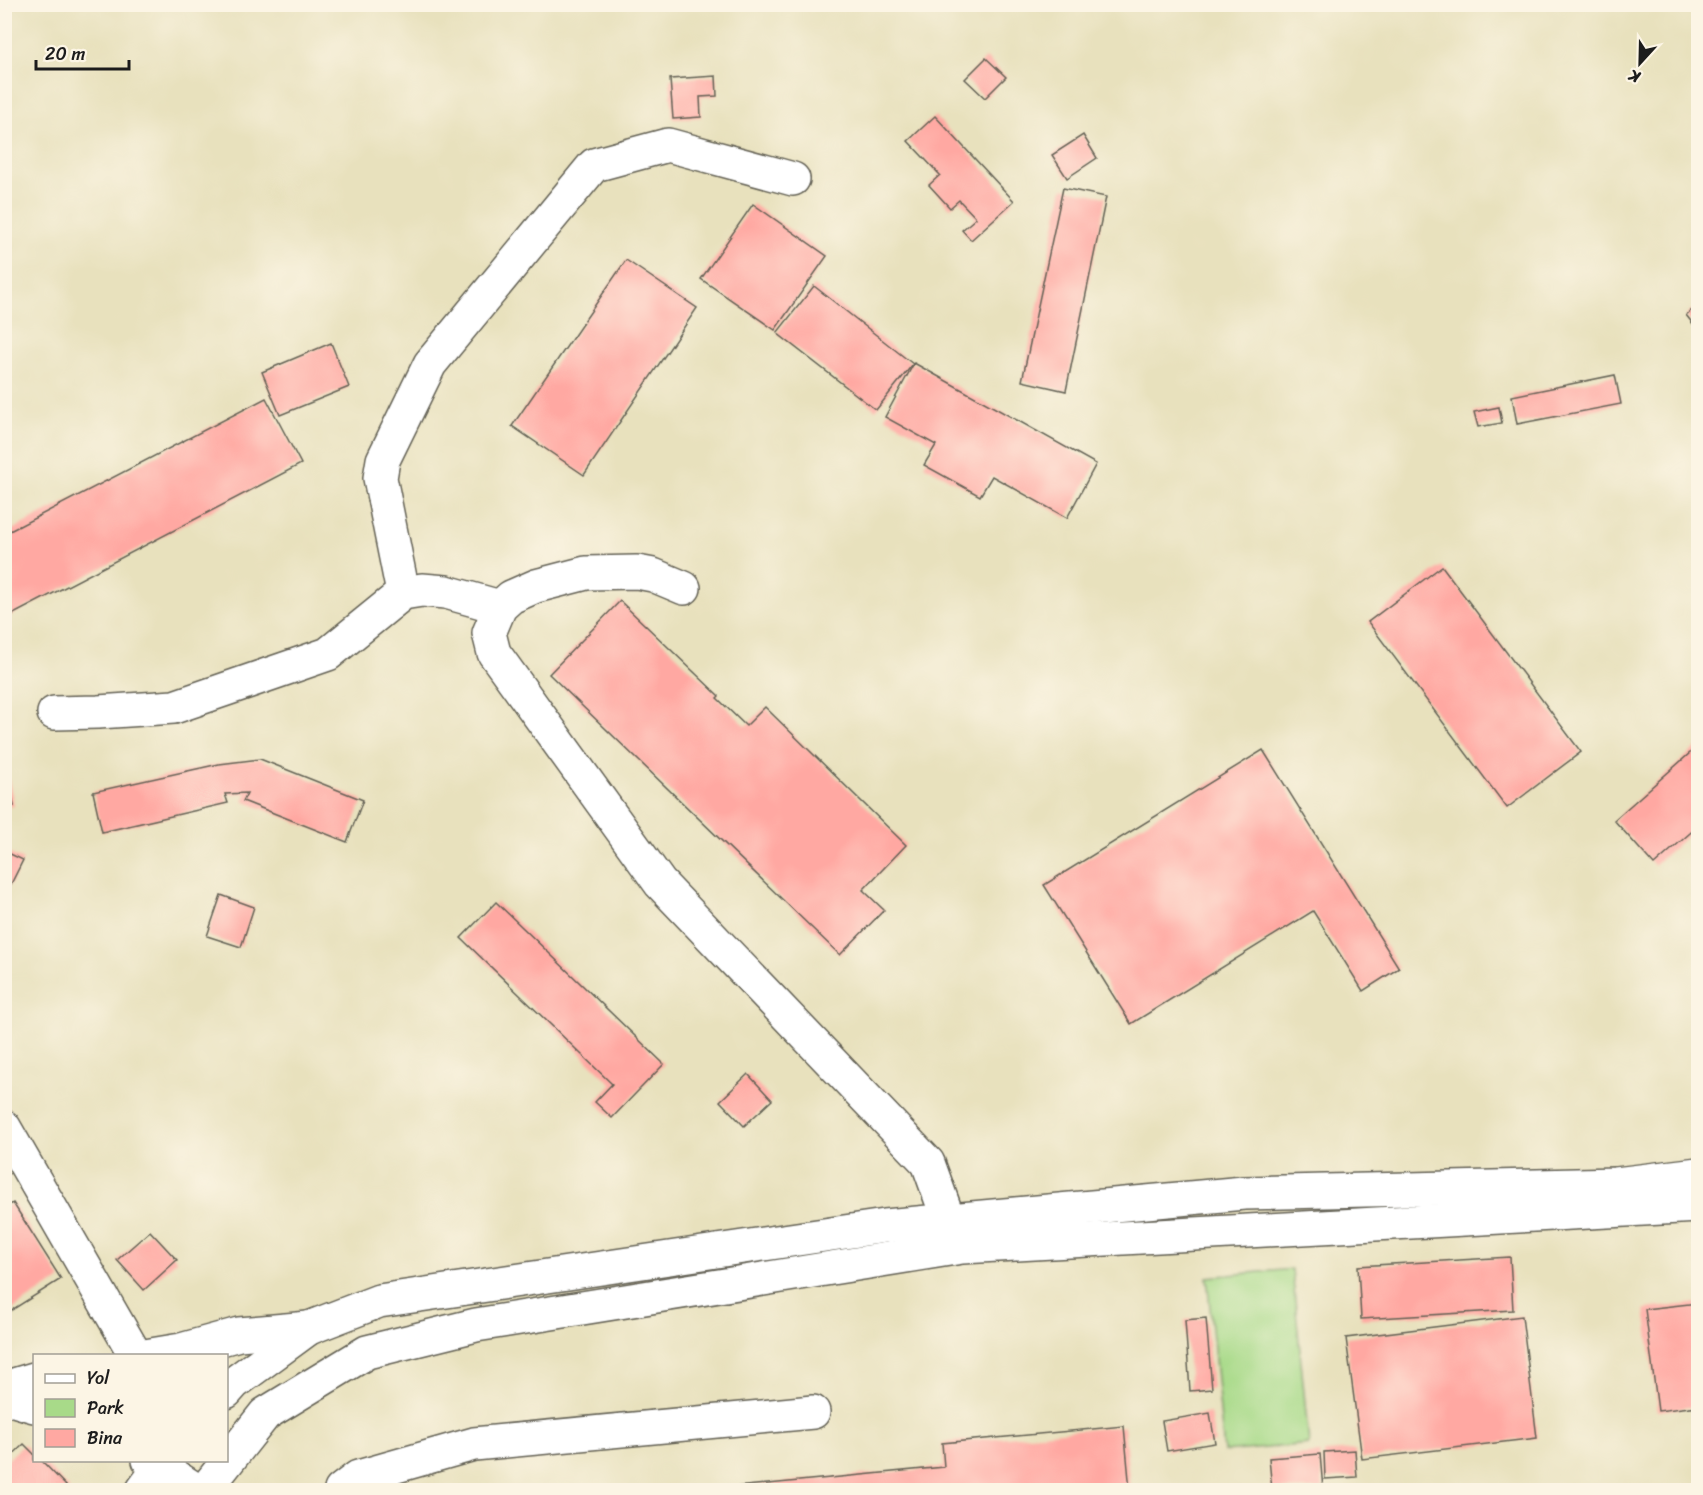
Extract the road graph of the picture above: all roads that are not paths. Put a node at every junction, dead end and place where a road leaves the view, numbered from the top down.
1 (793, 179) dead end
2 (684, 588) dead end
3 (404, 593) junction
4 (500, 607) junction
5 (54, 712) dead end
6 (4, 1127) edge
7 (1698, 1174) edge
8 (1698, 1206) edge
9 (949, 1221) junction
10 (309, 1328) junction
11 (189, 1353) edge
12 (135, 1354) edge
13 (33, 1379) edge
14 (229, 1384) edge
15 (4, 1388) edge
16 (4, 1397) edge
17 (33, 1406) edge
18 (813, 1412) dead end
19 (265, 1414) junction
20 (228, 1461) edge
21 (228, 1462) edge
22 (154, 1470) edge
23 (196, 1491) edge
24 (205, 1491) edge
25 (341, 1491) edge

1 - 3 street
2 - 4 street
3 - 4 street
3 - 5 street
4 - 9 street
6 - 12 street
7 - 9 street
8 - 19 street
9 - 10 street
10 - 11 street
10 - 14 street
13 - 15 street
14 - 19 street
16 - 17 street
18 - 25 street
19 - 20 street
21 - 24 street
22 - 23 street

